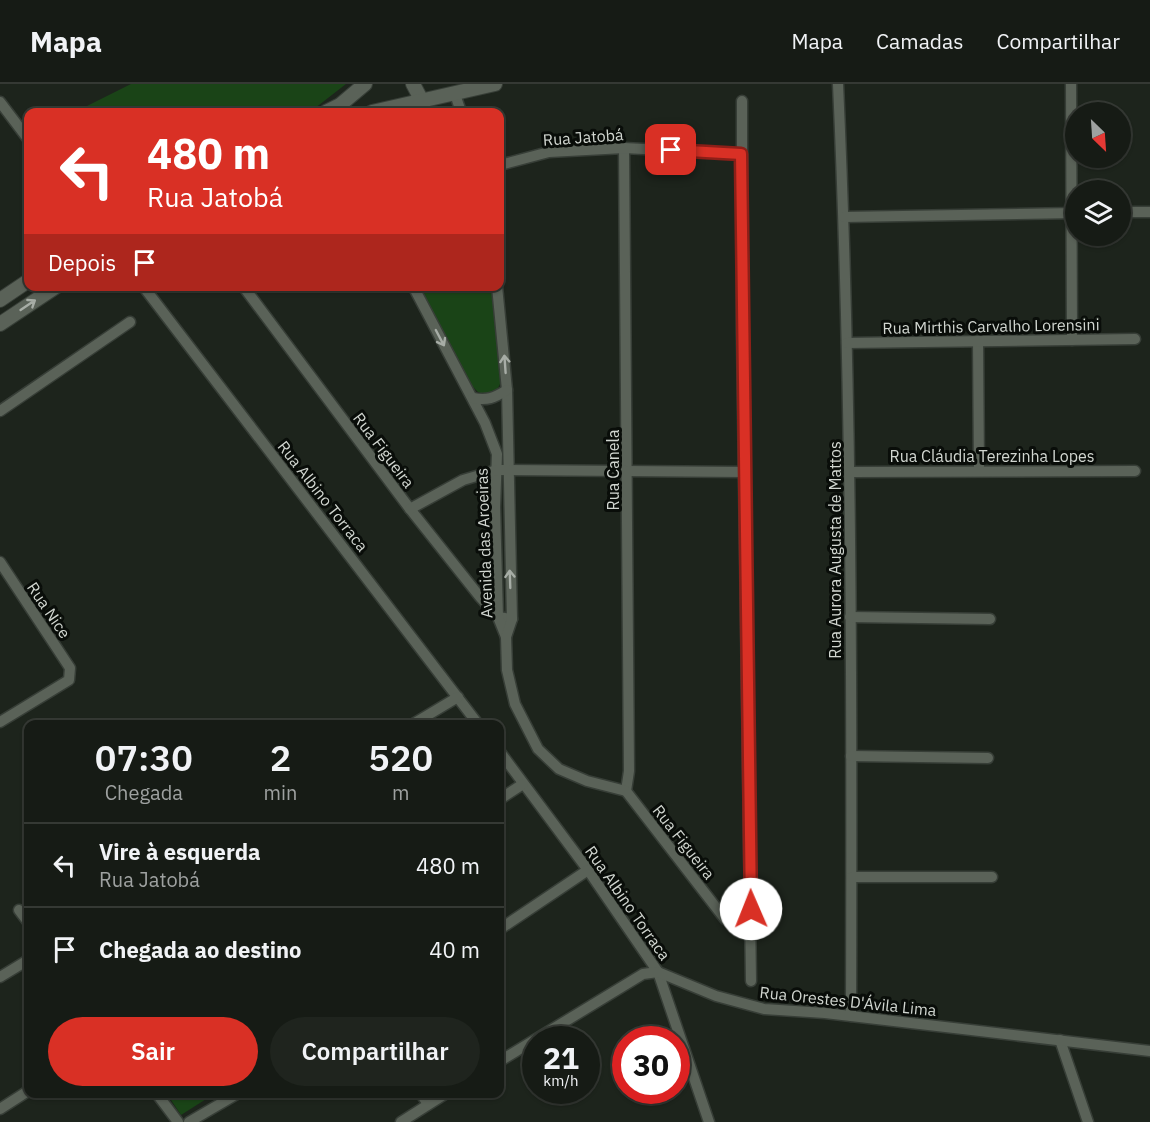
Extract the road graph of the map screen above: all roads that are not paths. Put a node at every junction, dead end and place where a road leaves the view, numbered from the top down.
1 (364, 84) edge
2 (413, 84) edge
3 (495, 84) edge
4 (838, 84) edge
5 (1071, 84) edge
6 (455, 94) junction
7 (742, 101) dead end
8 (0, 102) edge
9 (424, 107) edge
10 (334, 108) edge
11 (460, 108) edge
12 (24, 134) edge
13 (624, 148) junction
14 (741, 154) junction
15 (504, 164) edge
16 (1073, 180) edge
17 (1131, 212) edge
18 (1150, 212) edge
19 (1065, 213) edge
20 (844, 217) junction
21 (1073, 246) edge
22 (24, 283) edge
23 (50, 291) edge
24 (147, 291) edge
25 (251, 291) edge
26 (416, 291) edge
27 (497, 291) edge
28 (0, 300) edge
29 (130, 322) dead end
30 (0, 324) edge
31 (1136, 339) dead end
32 (1072, 340) junction
33 (978, 341) junction
34 (847, 343) junction
35 (507, 390) junction
36 (472, 398) junction
37 (0, 411) edge
38 (502, 470) junction
39 (628, 471) junction
40 (979, 471) junction
41 (1135, 471) dead end
42 (744, 472) junction
43 (850, 472) junction
44 (410, 509) junction
45 (0, 564) edge
46 (498, 617) junction
47 (850, 617) junction
48 (990, 619) dead end
49 (512, 620) junction
50 (506, 637) junction
51 (458, 697) junction
52 (420, 720) edge
53 (475, 720) edge
54 (0, 722) edge
55 (851, 756) junction
56 (504, 757) edge
57 (988, 758) dead end
58 (524, 784) junction
59 (626, 792) junction
60 (504, 796) edge
61 (588, 870) junction
62 (852, 877) junction
63 (992, 877) dead end
64 (20, 910) dead end
65 (24, 916) edge
66 (504, 926) edge
67 (751, 931) junction
68 (24, 962) edge
69 (658, 972) junction
70 (0, 977) edge
71 (751, 981) dead end
72 (852, 1016) junction
73 (1060, 1040) junction
74 (1150, 1051) edge
75 (504, 1059) edge
76 (24, 1093) edge
77 (160, 1098) edge
78 (230, 1098) edge
79 (424, 1098) edge
80 (438, 1098) edge
81 (428, 1104) junction
82 (0, 1108) edge
83 (177, 1122) edge
84 (189, 1122) edge
85 (400, 1122) edge
86 (709, 1122) edge
87 (1088, 1122) edge

1 - 10 street
2 - 9 street
3 - 6 street
4 - 20 street, Rua Aurora Augusta de Mattos
5 - 16 street
6 - 9 street
6 - 11 street
7 - 14 street
8 - 12 street
13 - 14 street, Rua Jatobá
13 - 15 street, Rua Jatobá
13 - 39 street, Rua Canela
14 - 42 street
17 - 18 street
19 - 20 street
20 - 34 street, Rua Aurora Augusta de Mattos
21 - 32 street
22 - 28 street
30 -> 23 street
24 - 51 street, Rua Albino Torraca
25 - 44 street, Rua Figueira
26 -> 36 street, Avenida das Aroeiras
35 -> 27 street
29 - 37 street
31 - 32 street, Rua Mirthis Carvalho Lorensini
32 - 33 street, Rua Mirthis Carvalho Lorensini
33 - 34 street, Rua Mirthis Carvalho Lorensini
33 - 40 street
34 - 43 street, Rua Aurora Augusta de Mattos
35 - 36 street
35 - 38 street
36 - 38 street, Avenida das Aroeiras
38 - 39 street
38 - 44 street
38 - 46 street, Avenida das Aroeiras
49 -> 38 street
39 - 42 street
39 - 59 street, Rua Canela
40 - 41 street, Rua Cláudia Terezinha Lopes
40 - 43 street, Rua Cláudia Terezinha Lopes
42 - 67 street
43 - 47 street, Rua Aurora Augusta de Mattos
44 - 46 street, Rua Figueira
45 - 54 street, Rua Nice
46 - 49 street
46 - 50 street, Avenida das Aroeiras
47 - 48 street
47 - 55 street, Rua Aurora Augusta de Mattos
49 - 50 street
50 - 59 street
51 - 52 street
51 - 53 street, Rua Albino Torraca
55 - 57 street
55 - 62 street, Rua Aurora Augusta de Mattos
56 - 58 street, Rua Albino Torraca
58 - 60 street
58 - 61 street, Rua Albino Torraca
59 - 67 street, Rua Figueira
61 - 66 street
61 - 69 street, Rua Albino Torraca
62 - 63 street
62 - 72 street, Rua Aurora Augusta de Mattos
64 - 65 street
67 - 71 street
68 - 70 street
69 - 72 street, Rua Orestes D'Ávila Lima
69 - 75 street
69 - 86 street, Rua Albino Torraca
72 - 73 street, Rua Orestes D'Ávila Lima
73 - 74 street, Rua Orestes D'Ávila Lima
73 - 87 street
76 - 82 street
77 - 83 street
78 - 84 street
79 - 81 street
80 - 81 street
81 - 85 street

